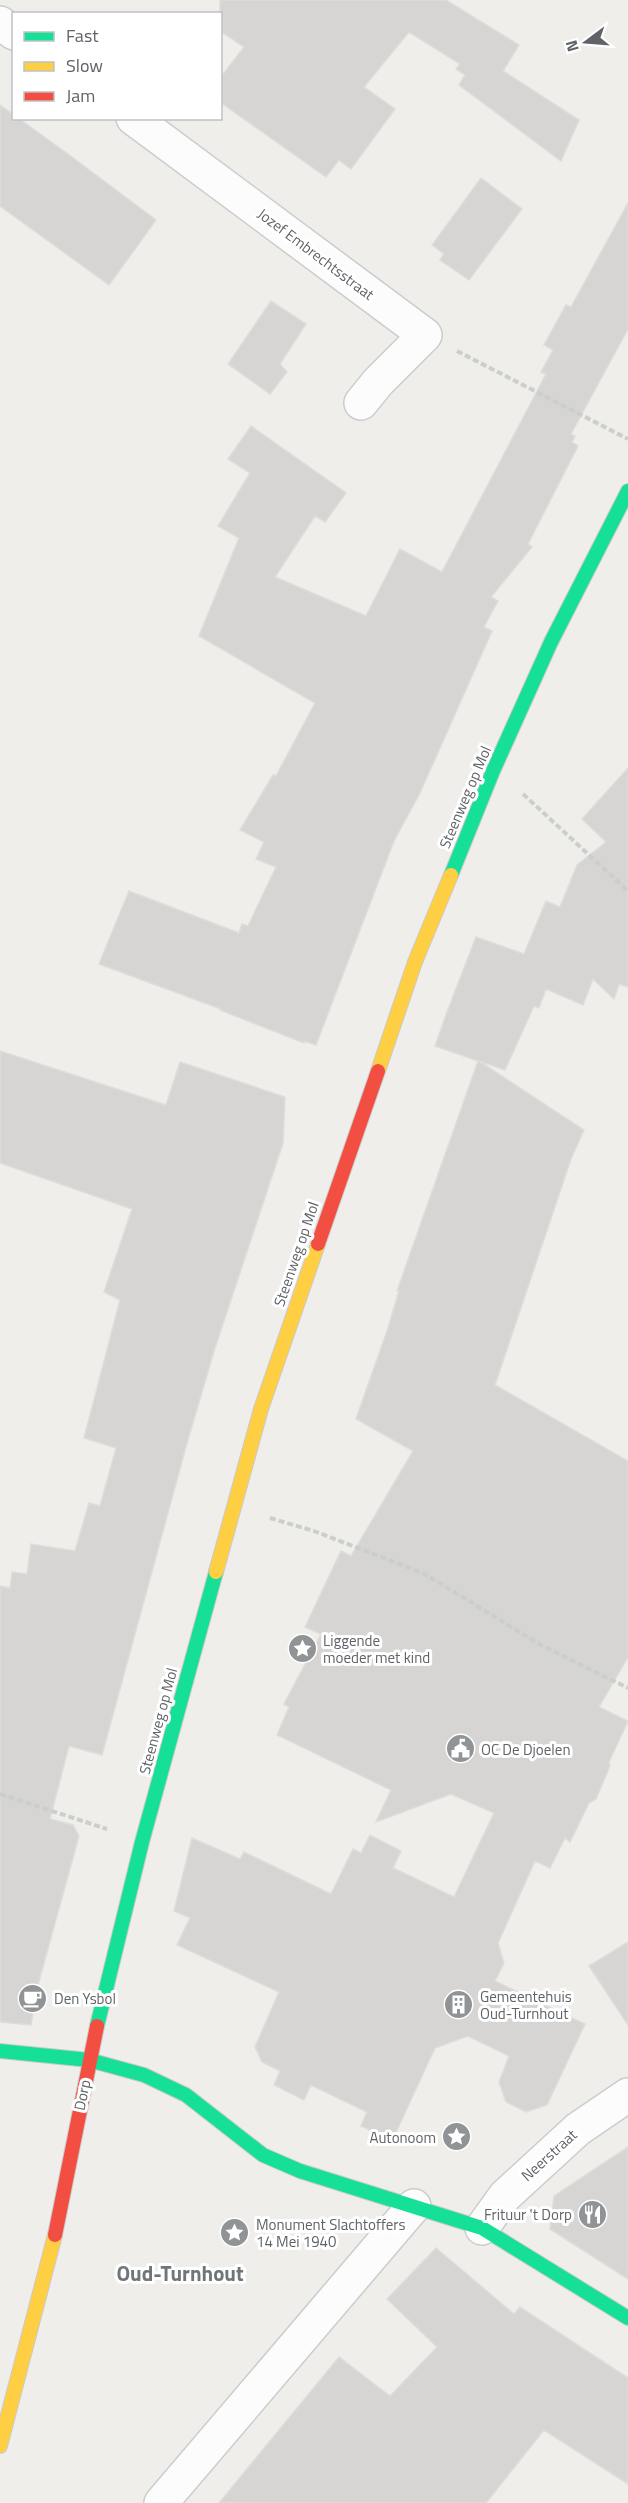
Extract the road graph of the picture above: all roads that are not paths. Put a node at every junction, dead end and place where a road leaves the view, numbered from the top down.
1 (136, 120) edge
2 (362, 403) dead end
3 (628, 491) edge
4 (0, 2051) edge
5 (89, 2060) junction
6 (628, 2095) edge
7 (414, 2206) junction
8 (482, 2228) junction
9 (628, 2318) edge
10 (0, 2446) edge
11 (161, 2503) edge

1 - 2 street, Jozef Embrechtsstraat
3 - 5 main road, Steenweg op Mol
4 - 5 main road
5 - 7 main road, Dorp
5 - 10 main road, Dorp
6 - 8 street, Neerstraat
7 - 8 main road, Dorp
7 - 11 street
8 - 9 main road, Dorp

